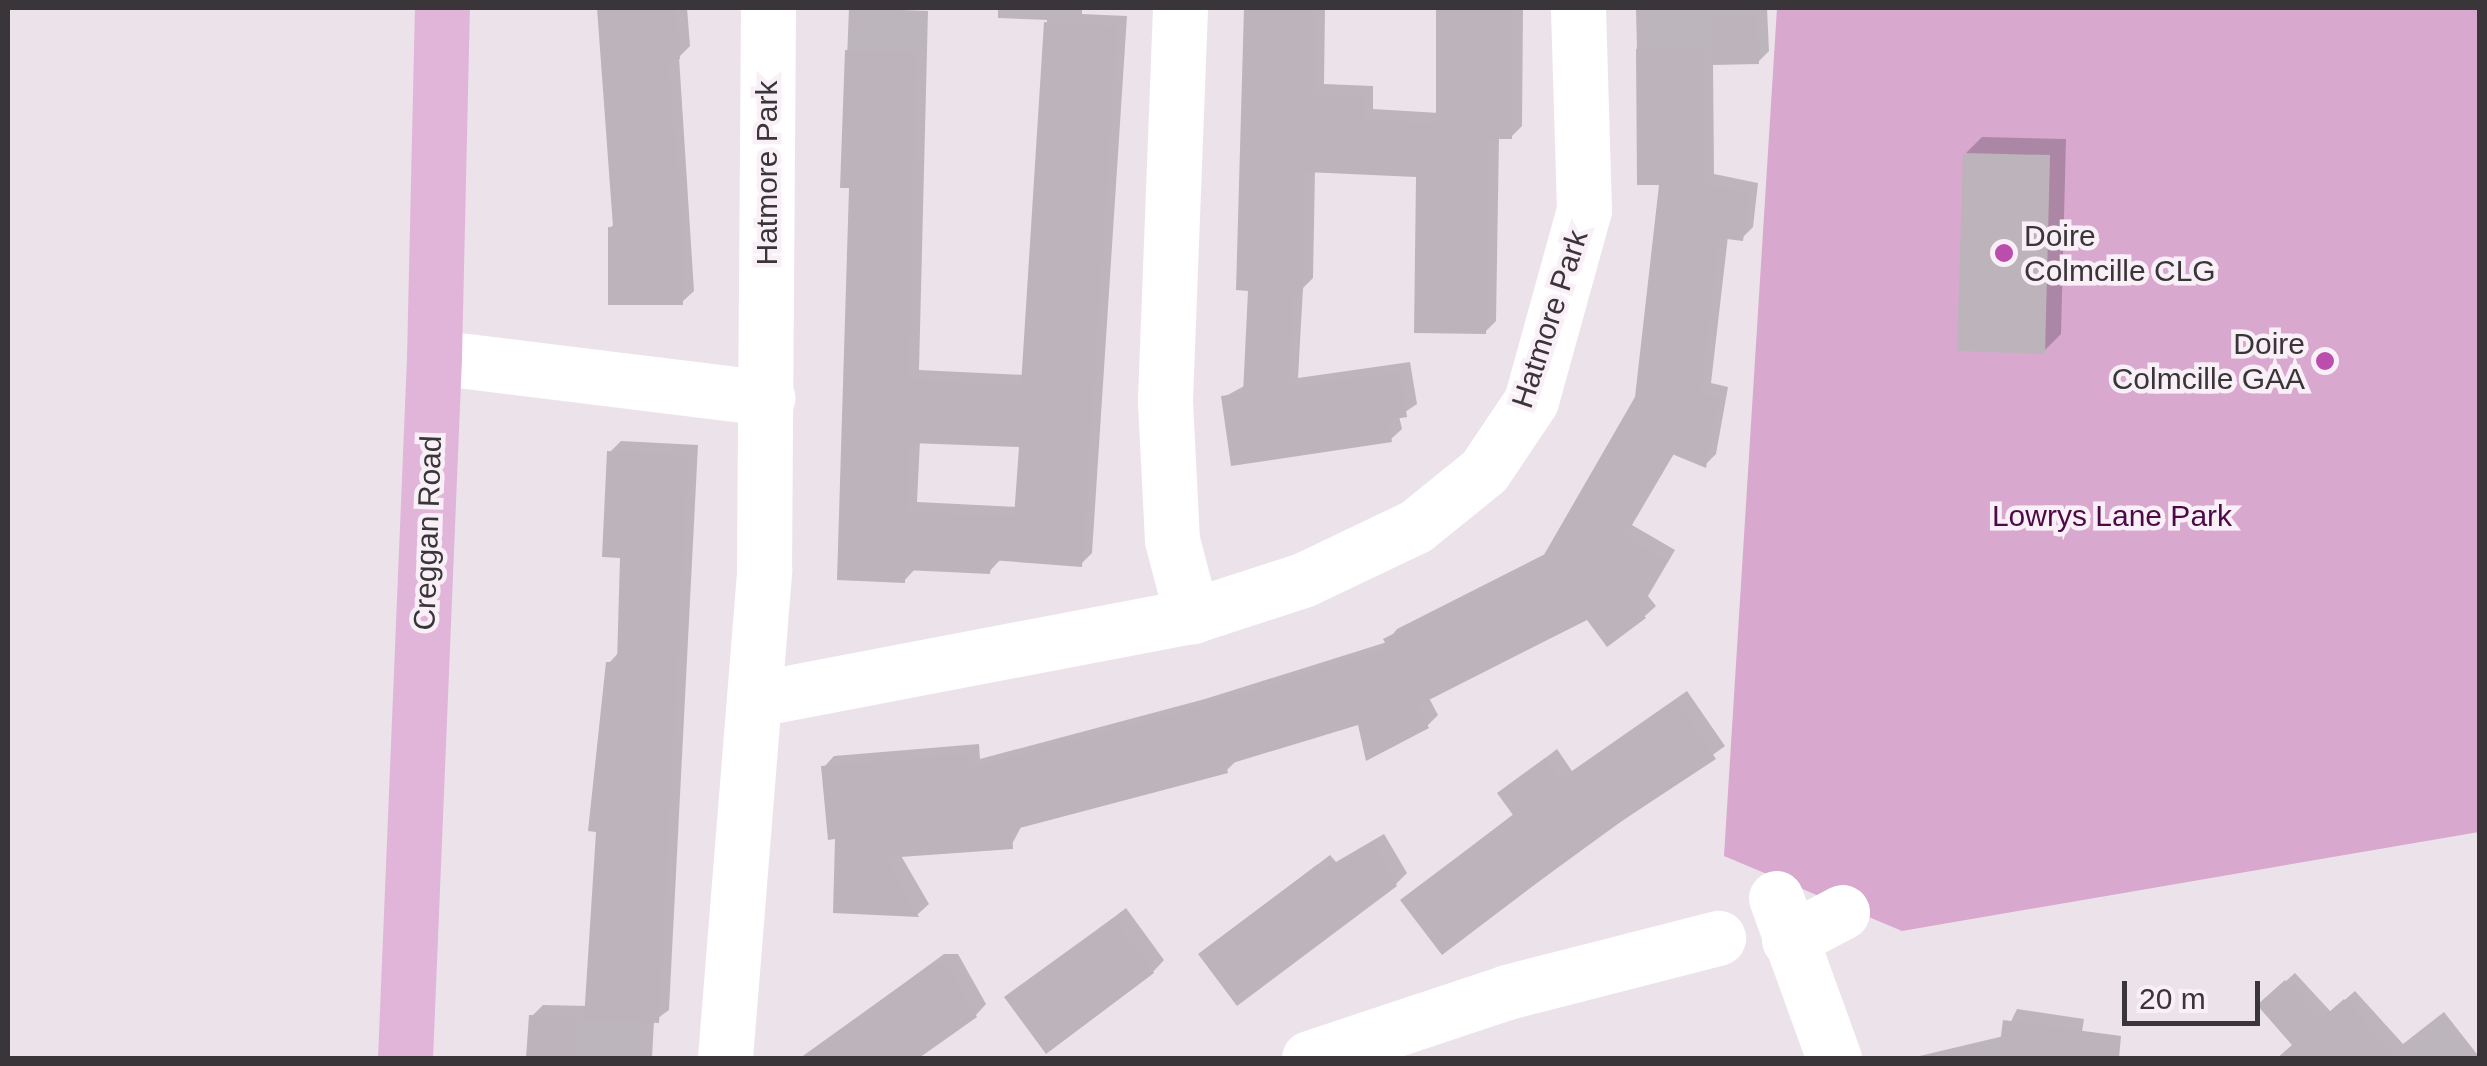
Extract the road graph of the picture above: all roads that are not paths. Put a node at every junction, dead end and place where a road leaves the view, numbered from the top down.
1 (442, 8) edge
2 (768, 8) edge
3 (1180, 8) edge
4 (1578, 8) edge
5 (434, 356) junction
6 (768, 398) junction
7 (1192, 616) junction
8 (756, 700) junction
9 (1842, 912) dead end
10 (1718, 938) dead end
11 (405, 1058) edge
12 (724, 1058) edge
13 (1309, 1058) edge
14 (1834, 1058) edge

1 - 5 main road, Creggan Road
2 - 6 street, Hatmore Park
3 - 7 street
4 - 7 street, Hatmore Park
5 - 6 street
5 - 11 main road, Creggan Road
6 - 8 street, Hatmore Park
7 - 8 street, Hatmore Park
8 - 12 street, Hatmore Park
9 - 14 street
10 - 13 street

